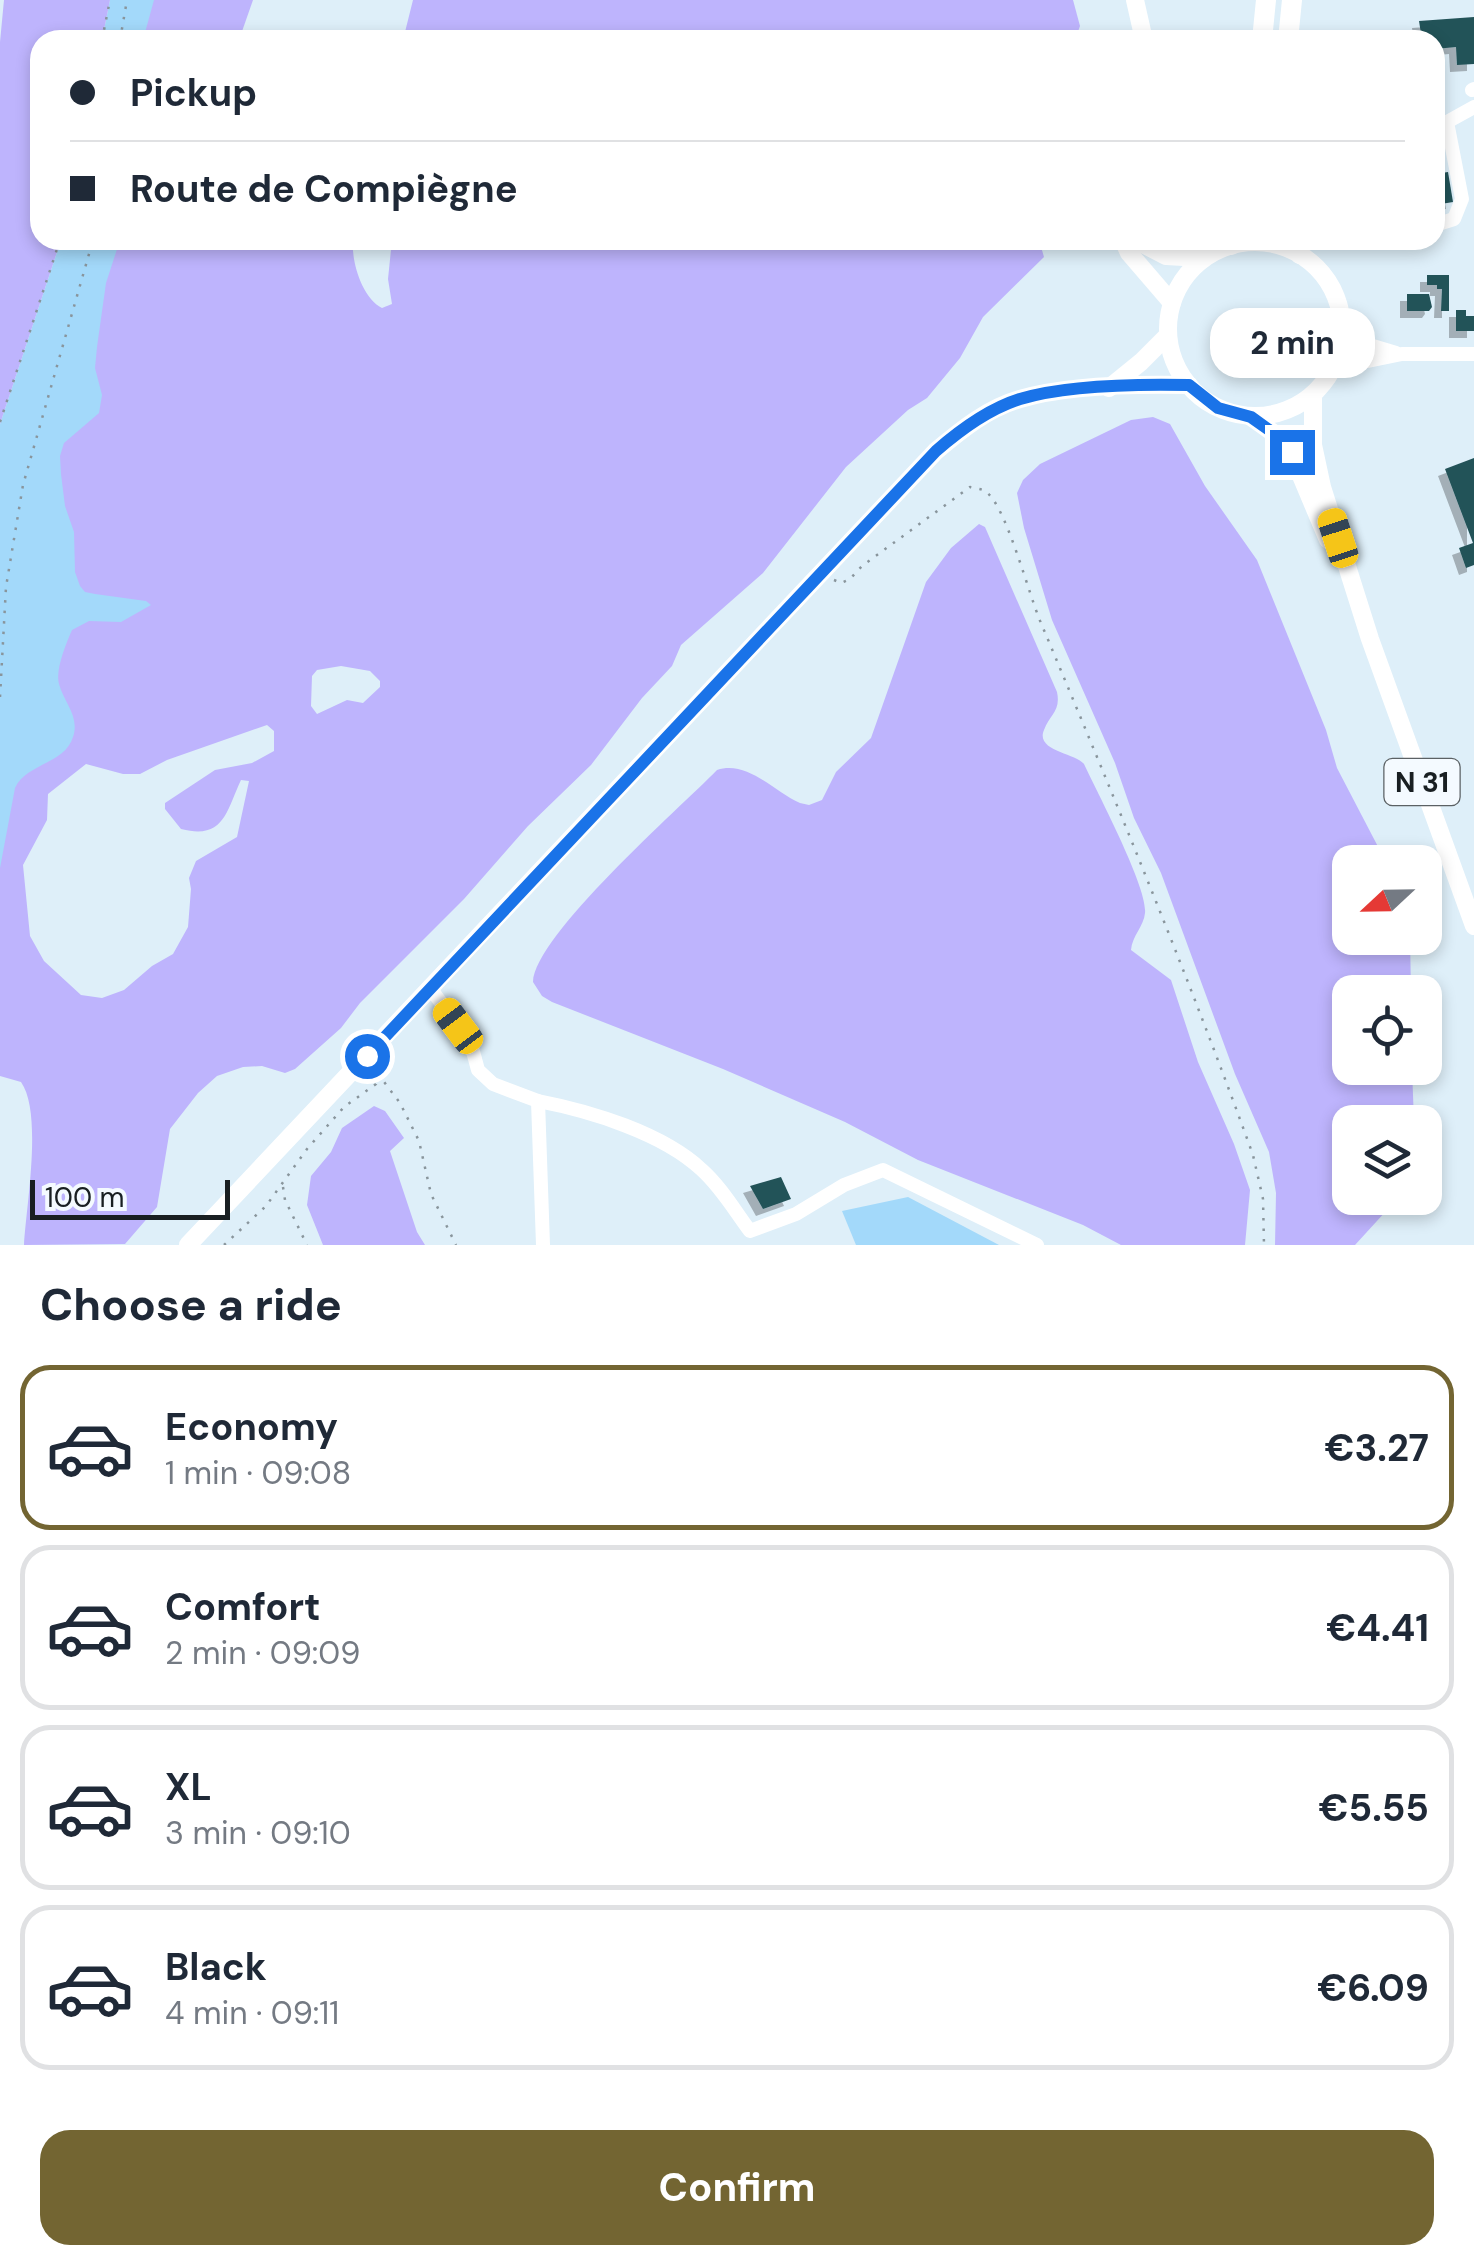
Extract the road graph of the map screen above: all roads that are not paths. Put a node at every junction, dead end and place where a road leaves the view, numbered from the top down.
1 (1134, 0) edge
2 (1266, 0) edge
3 (1292, 0) edge
4 (1142, 30) edge
5 (1263, 30) edge
6 (1289, 30) edge
7 (1474, 107) edge
8 (1445, 121) edge
9 (1445, 137) edge
10 (1445, 222) edge
11 (1127, 250) edge
12 (1154, 250) edge
13 (1218, 250) edge
14 (1299, 250) edge
15 (1203, 258) junction
16 (1172, 303) junction
17 (1342, 325) junction
18 (1168, 335) junction
19 (1402, 354) junction
20 (1474, 354) edge
21 (1330, 373) junction
22 (1189, 385) junction
23 (1108, 388) junction
24 (1313, 395) junction
25 (1251, 417) junction
26 (1370, 639) junction
27 (1474, 926) edge
28 (431, 989) junction
29 (538, 1101) junction
30 (751, 1238) edge
31 (188, 1245) edge
32 (543, 1245) edge
33 (1037, 1245) edge

1 - 4 main road
2 - 5 highway
3 - 6 highway
7 - 8 street
9 - 10 street
11 - 16 main road
12 - 15 main road
13 - 15 main road
14 - 17 main road
15 - 16 main road
16 - 18 main road
17 - 19 street
17 - 21 main road
18 - 22 main road
18 - 23 main road
19 - 20 street
19 - 21 street
21 - 24 main road
22 - 23 main road
22 - 25 main road
23 - 28 main road
24 - 25 main road
24 - 26 main road, N 31
25 - 26 main road, N 31
26 - 27 main road, N 31
28 - 29 street
28 - 31 main road
29 - 30 street
29 - 32 street
30 - 33 street

